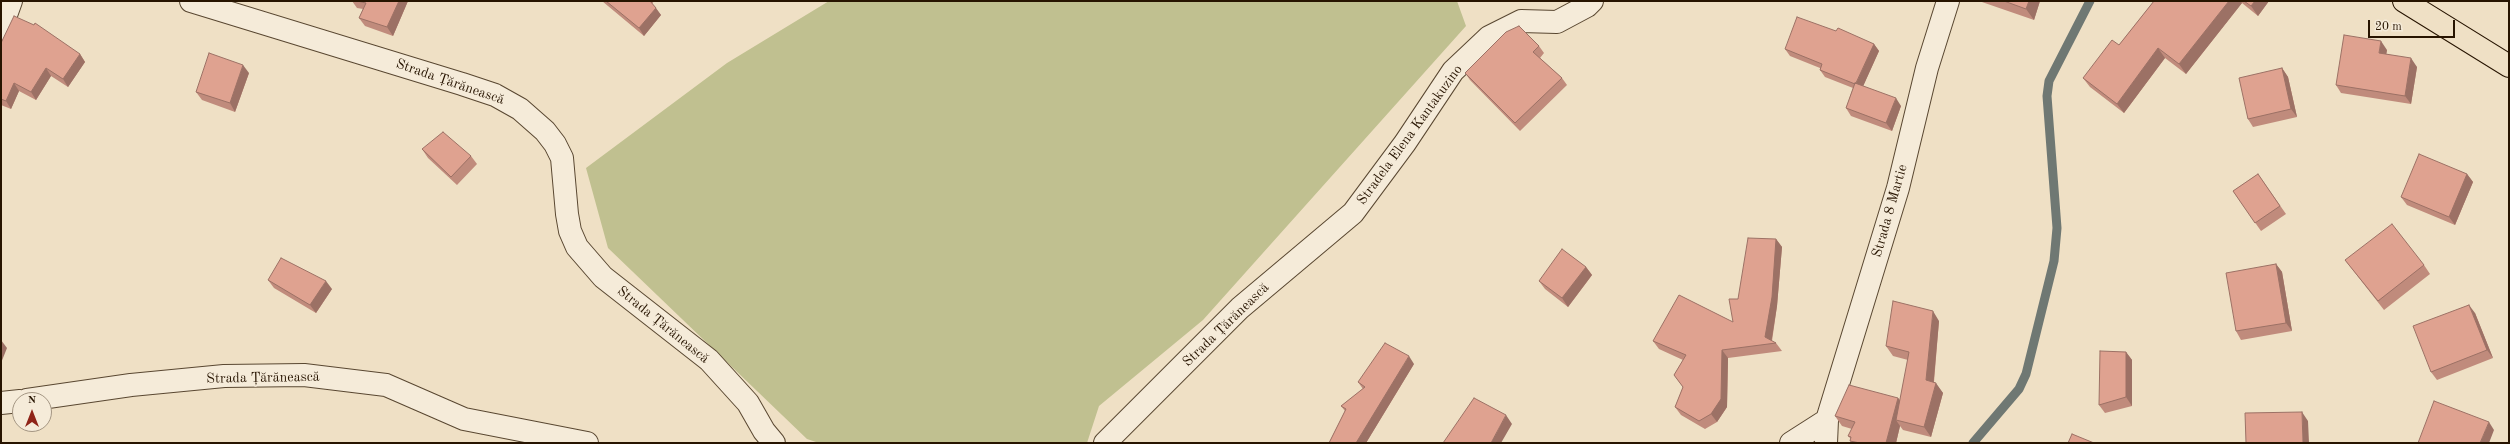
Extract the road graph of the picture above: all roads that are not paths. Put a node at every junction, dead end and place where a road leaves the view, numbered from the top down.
1 (11, 1) edge
2 (190, 1) edge
3 (1592, 1) edge
4 (1948, 1) edge
5 (2404, 1) edge
6 (1, 29) edge
7 (2509, 66) edge
8 (1353, 212) joint
9 (52, 396) edge
10 (12, 402) edge
11 (1, 403) edge
12 (1827, 420) junction
13 (587, 443) edge
14 (774, 443) edge
15 (1105, 443) edge
16 (1791, 443) edge
17 (1826, 443) edge

1 - 6 street
2 - 14 street, Strada Țărănească
3 - 8 street, Stradela Elena Kantakuzino
4 - 12 street, Strada 8 Martie
5 - 7 highway
8 - 15 street, Strada Țărănească
9 - 13 street, Strada Țărănească
10 - 11 street
12 - 16 street
12 - 17 street, Strada 8 Martie

